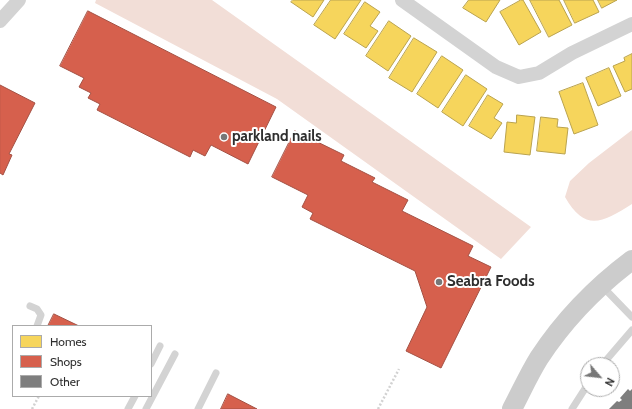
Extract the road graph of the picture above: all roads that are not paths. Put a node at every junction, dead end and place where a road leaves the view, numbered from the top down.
1 (19, 0) edge
2 (402, 0) edge
3 (0, 21) edge
4 (632, 24) edge
5 (632, 260) edge
6 (602, 286) junction
7 (30, 306) dead end
8 (632, 317) edge
9 (37, 325) edge
10 (632, 330) edge
11 (160, 346) dead end
12 (175, 354) dead end
13 (609, 357) edge
14 (152, 362) edge
15 (216, 373) dead end
16 (580, 396) edge
17 (134, 397) edge
18 (128, 409) edge
19 (146, 409) edge
20 (198, 409) edge
21 (512, 409) edge
22 (572, 409) edge

1 - 3 street
2 - 4 street
5 - 6 main road
6 - 8 lane
6 - 21 main road
7 - 9 lane
10 - 13 lane
11 - 14 lane
12 - 19 lane
15 - 20 lane
16 - 22 lane
17 - 18 lane

